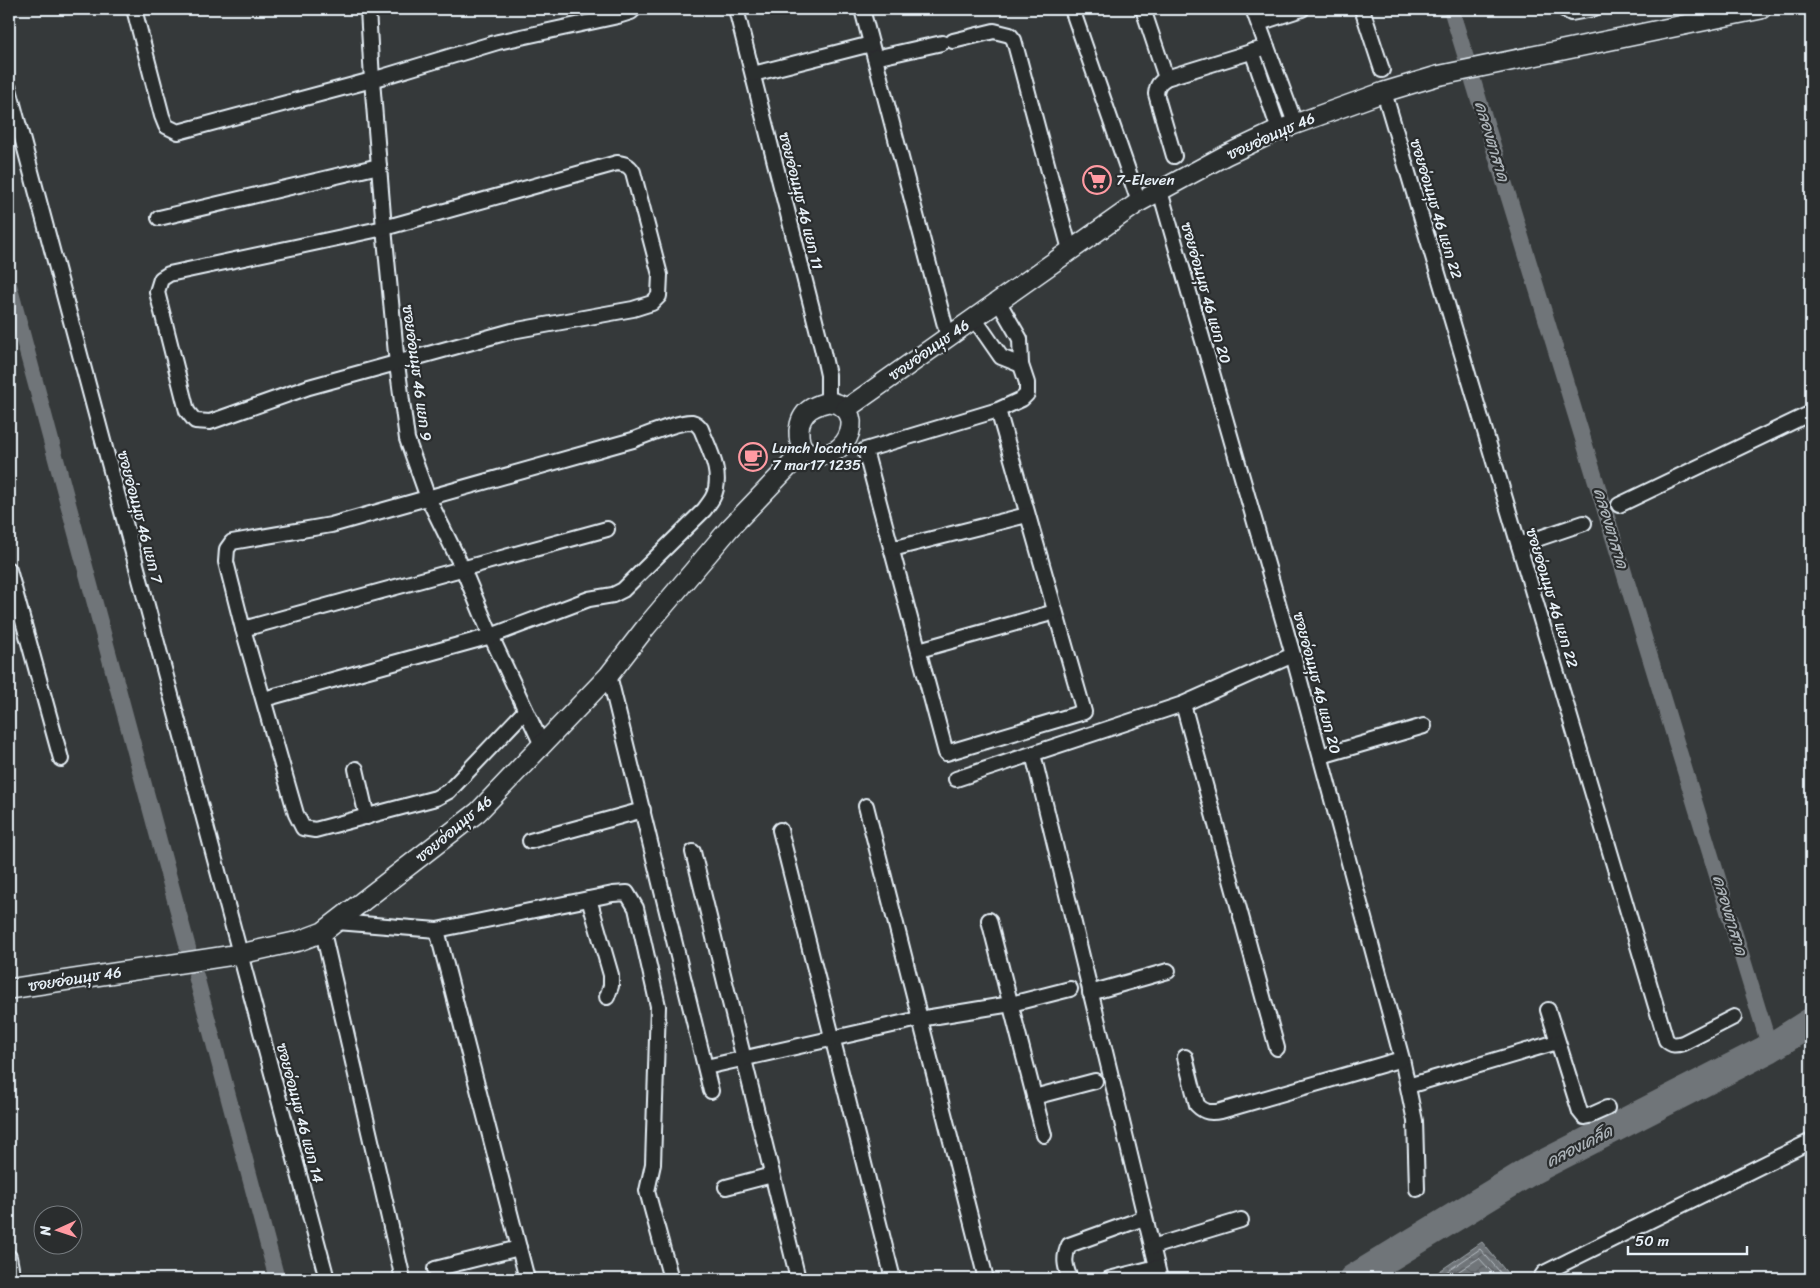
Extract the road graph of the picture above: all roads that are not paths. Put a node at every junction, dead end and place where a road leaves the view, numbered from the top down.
1 (134, 9) edge
2 (368, 9) edge
3 (634, 9) edge
4 (736, 9) edge
5 (862, 9) edge
6 (1072, 9) edge
7 (1143, 9) edge
8 (1253, 9) edge
9 (1302, 9) edge
10 (1362, 9) edge
11 (1564, 9) edge
12 (1593, 9) edge
13 (1760, 9) edge
14 (1259, 23) junction
15 (871, 44) junction
16 (1267, 46) junction
17 (1252, 51) junction
18 (875, 58) junction
19 (1382, 70) dead end
20 (753, 74) junction
21 (1166, 78) junction
22 (372, 80) junction
23 (9, 89) edge
24 (1384, 92) junction
25 (1287, 127) junction
26 (1174, 156) dead end
27 (379, 166) junction
28 (1160, 191) junction
29 (1138, 202) junction
30 (159, 218) dead end
31 (384, 228) junction
32 (1070, 250) junction
33 (998, 301) junction
34 (974, 318) junction
35 (948, 337) junction
36 (397, 364) junction
37 (1021, 365) junction
38 (828, 402) junction
39 (846, 409) junction
40 (998, 410) junction
41 (1811, 413) edge
42 (804, 449) junction
43 (428, 498) junction
44 (1618, 505) dead end
45 (1028, 514) junction
46 (1584, 523) dead end
47 (607, 529) dead end
48 (1519, 545) junction
49 (892, 549) junction
50 (463, 569) junction
51 (9, 570) edge
52 (1055, 612) junction
53 (243, 629) junction
54 (491, 636) junction
55 (919, 650) junction
56 (1293, 655) junction
57 (609, 675) junction
58 (264, 699) junction
59 (1182, 704) junction
60 (525, 711) junction
61 (1424, 726) dead end
62 (542, 745) junction
63 (1033, 754) junction
64 (1321, 756) junction
65 (61, 759) dead end
66 (356, 769) dead end
67 (956, 779) dead end
68 (866, 806) dead end
69 (643, 810) junction
70 (367, 817) junction
71 (780, 830) dead end
72 (530, 842) dead end
73 (693, 852) dead end
74 (590, 899) junction
75 (989, 920) dead end
76 (330, 927) junction
77 (438, 930) junction
78 (240, 954) junction
79 (1168, 971) dead end
80 (9, 989) edge
81 (1070, 989) dead end
82 (1090, 993) junction
83 (607, 997) dead end
84 (1011, 1004) junction
85 (1548, 1010) dead end
86 (1734, 1017) dead end
87 (919, 1018) junction
88 (832, 1038) junction
89 (1557, 1042) junction
90 (1277, 1048) dead end
91 (1185, 1057) dead end
92 (743, 1058) junction
93 (1402, 1059) junction
94 (706, 1067) junction
95 (1095, 1081) dead end
96 (1408, 1086) junction
97 (711, 1091) dead end
98 (1034, 1097) junction
99 (1607, 1108) dead end
100 (1044, 1134) dead end
101 (1811, 1141) edge
102 (772, 1175) junction
103 (726, 1187) dead end
104 (1417, 1189) dead end
105 (1144, 1218) junction
106 (1241, 1220) dead end
107 (520, 1248) junction
108 (1152, 1248) junction
109 (9, 1257) edge
110 (435, 1269) dead end
111 (1159, 1273) edge
112 (13, 1279) edge
113 (327, 1279) edge
114 (403, 1279) edge
115 (527, 1279) edge
116 (671, 1279) edge
117 (798, 1279) edge
118 (892, 1279) edge
119 (986, 1279) edge
120 (1070, 1279) edge
121 (1109, 1279) edge
122 (1540, 1279) edge

1 - 22 street
2 - 22 street, ซอยอ่อนนุช 46 แยก 9
3 - 22 street
4 - 20 street, ซอยอ่อนนุช 46 แยก 11
5 - 15 street
6 - 29 street
7 - 21 street
8 - 14 street
9 - 14 street
10 - 19 street
11 - 12 street
13 - 24 street, ซอยอ่อนนุช 46
14 - 16 street
15 - 18 street
15 - 20 street
16 - 17 street
16 - 25 street
17 - 21 street
17 - 25 street
18 - 32 street
18 - 35 street
20 - 38 street, ซอยอ่อนนุช 46 แยก 11
21 - 26 street
22 - 27 street, ซอยอ่อนนุช 46 แยก 9
23 - 78 street, ซอยอ่อนนุช 46 แยก 7
24 - 25 street, ซอยอ่อนนุช 46
24 - 48 street, ซอยอ่อนนุช 46 แยก 22
25 - 28 street, ซอยอ่อนนุช 46
27 - 30 street
27 - 31 street, ซอยอ่อนนุช 46 แยก 9
28 - 29 street, ซอยอ่อนนุช 46
28 - 56 street, ซอยอ่อนนุช 46 แยก 20
29 - 32 street, ซอยอ่อนนุช 46
31 - 36 street, ซอยอ่อนนุช 46 แยก 9
31 - 36 street
31 - 36 street
32 - 33 street, ซอยอ่อนนุช 46
33 - 34 street, ซอยอ่อนนุช 46
33 - 37 street
34 - 35 street, ซอยอ่อนนุช 46
34 - 37 street
35 - 39 street, ซอยอ่อนนุช 46
36 - 43 street, ซอยอ่อนนุช 46 แยก 9
37 - 40 street
38 - 39 street
38 - 42 street
39 - 42 street
40 - 45 street
40 - 49 street
41 - 44 street
42 - 57 street, ซอยอ่อนนุช 46
43 - 50 street, ซอยอ่อนนุช 46 แยก 9
43 - 53 street
43 - 54 street
45 - 49 street
45 - 52 street
46 - 48 street
47 - 50 street
48 - 86 street, ซอยอ่อนนุช 46 แยก 22
49 - 55 street
50 - 53 street
50 - 54 street, ซอยอ่อนนุช 46 แยก 9
51 - 65 street
52 - 55 street
52 - 55 street
53 - 58 street
54 - 58 street
54 - 60 street, ซอยอ่อนนุช 46 แยก 9
56 - 59 street
56 - 64 street, ซอยอ่อนนุช 46 แยก 20
57 - 62 street, ซอยอ่อนนุช 46
57 - 69 street
58 - 70 street
59 - 63 street
59 - 90 street
60 - 62 street, ซอยอ่อนนุช 46 แยก 9
60 - 70 street
61 - 64 street
62 - 76 street, ซอยอ่อนนุช 46
63 - 67 street
63 - 82 street
64 - 93 street, ซอยอ่อนนุช 46 แยก 20
66 - 70 street
68 - 87 street
69 - 72 street
69 - 94 street
71 - 88 street
73 - 92 street
74 - 77 street
74 - 83 street
74 - 116 street
75 - 84 street
76 - 77 street
76 - 78 street, ซอยอ่อนนุช 46
76 - 114 street
77 - 107 street
78 - 80 street, ซอยอ่อนนุช 46
78 - 113 street, ซอยอ่อนนุช 46 แยก 14
79 - 82 street
81 - 84 street
82 - 105 street
84 - 87 street
84 - 98 street
85 - 89 street
87 - 88 street
87 - 119 street
88 - 92 street
88 - 118 street
89 - 96 street
89 - 99 street
91 - 93 street
92 - 94 street
92 - 102 street
93 - 96 street, ซอยอ่อนนุช 46 แยก 20
94 - 97 street
95 - 98 street
96 - 104 street, ซอยอ่อนนุช 46 แยก 20
98 - 100 street
101 - 122 street
102 - 103 street
102 - 117 street
105 - 108 street
105 - 120 street
106 - 108 street
107 - 110 street
107 - 115 street
108 - 111 street
109 - 112 street
111 - 121 street

